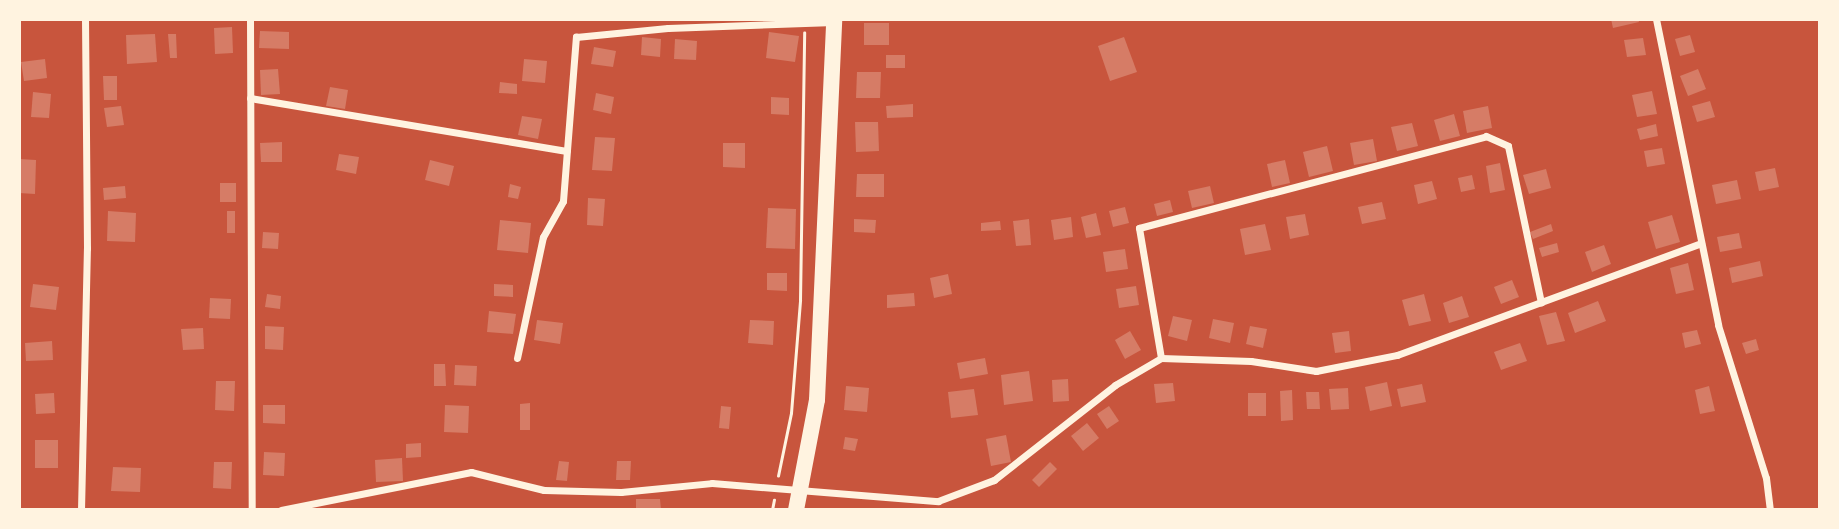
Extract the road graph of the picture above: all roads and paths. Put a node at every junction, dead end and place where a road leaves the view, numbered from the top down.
1 (85, 19) edge
2 (250, 19) edge
3 (1656, 19) edge
4 (834, 20) edge
5 (805, 23) junction
6 (250, 98) junction
7 (567, 151) junction
8 (1701, 243) junction
9 (1541, 303) junction
10 (517, 358) dead end
11 (1161, 358) junction
12 (776, 490) junction
13 (799, 493) junction
14 (81, 510) edge
15 (253, 510) edge
16 (281, 510) edge
17 (772, 510) edge
18 (796, 510) edge
19 (1770, 510) edge

1 - 14 street
2 - 6 street
3 - 8 street
4 - 5 street
4 - 13 main road
5 - 7 street
5 - 12 path
6 - 7 street
6 - 15 street
7 - 10 street
8 - 9 street
8 - 19 street
9 - 11 street
9 - 11 street
11 - 13 street
12 - 13 street
12 - 16 street
12 - 17 path
13 - 18 main road

